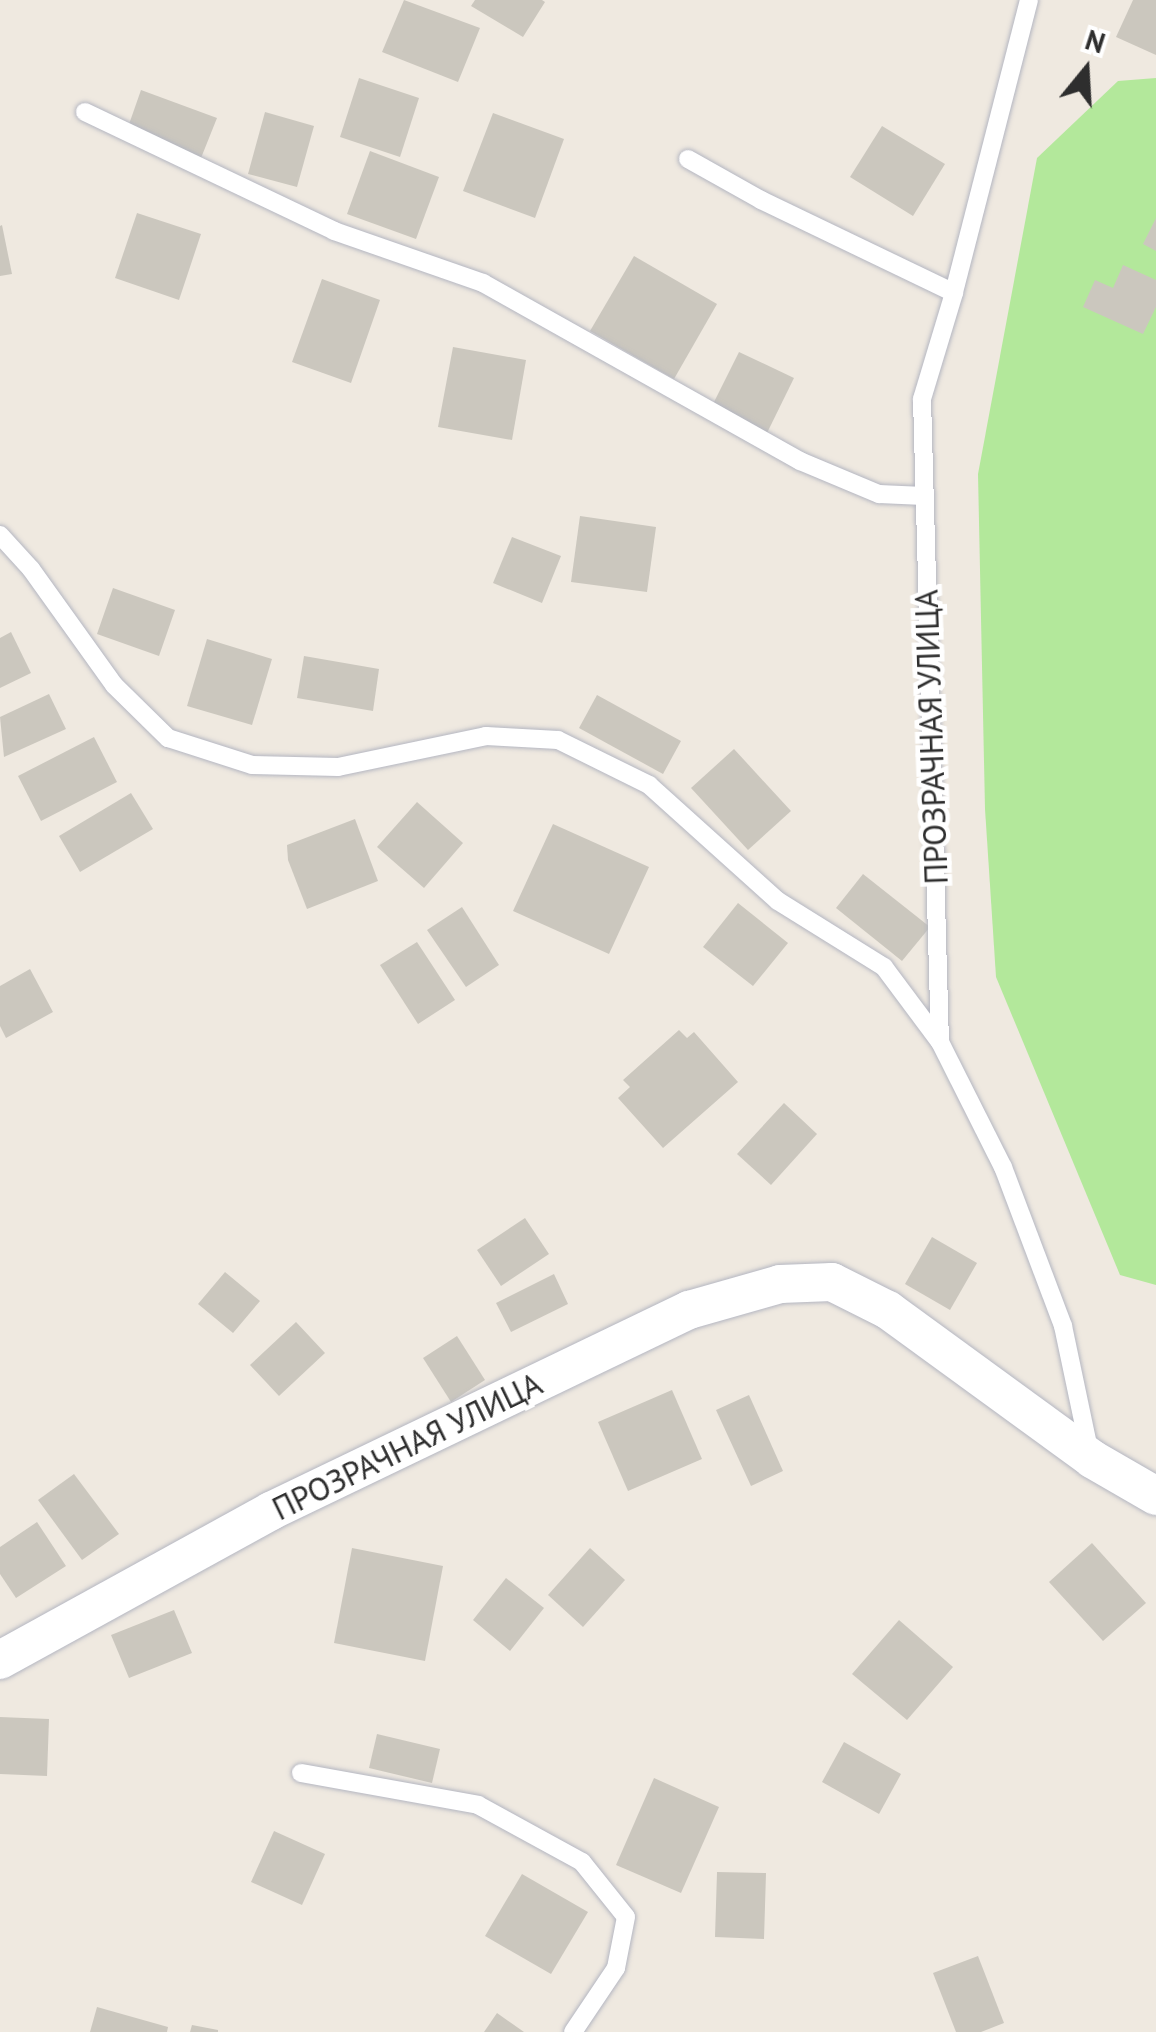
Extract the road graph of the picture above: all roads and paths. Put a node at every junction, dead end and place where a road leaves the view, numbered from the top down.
1 (1029, 0) edge
2 (86, 112) dead end
3 (688, 158) dead end
4 (954, 294) junction
5 (924, 496) junction
6 (0, 535) edge
7 (940, 1042) junction
8 (1092, 1459) junction
9 (1156, 1496) edge
10 (0, 1660) edge
11 (301, 1773) dead end
12 (573, 2032) edge

1 - 4 lane, ПРОЗРАЧНАЯ УЛИЦА
2 - 5 lane
3 - 4 lane
4 - 5 lane, ПРОЗРАЧНАЯ УЛИЦА
5 - 7 lane, ПРОЗРАЧНАЯ УЛИЦА
6 - 7 lane
7 - 8 lane, ПРОЗРАЧНАЯ УЛИЦА
8 - 9 street
8 - 10 street, ПРОЗРАЧНАЯ УЛИЦА
11 - 12 lane

